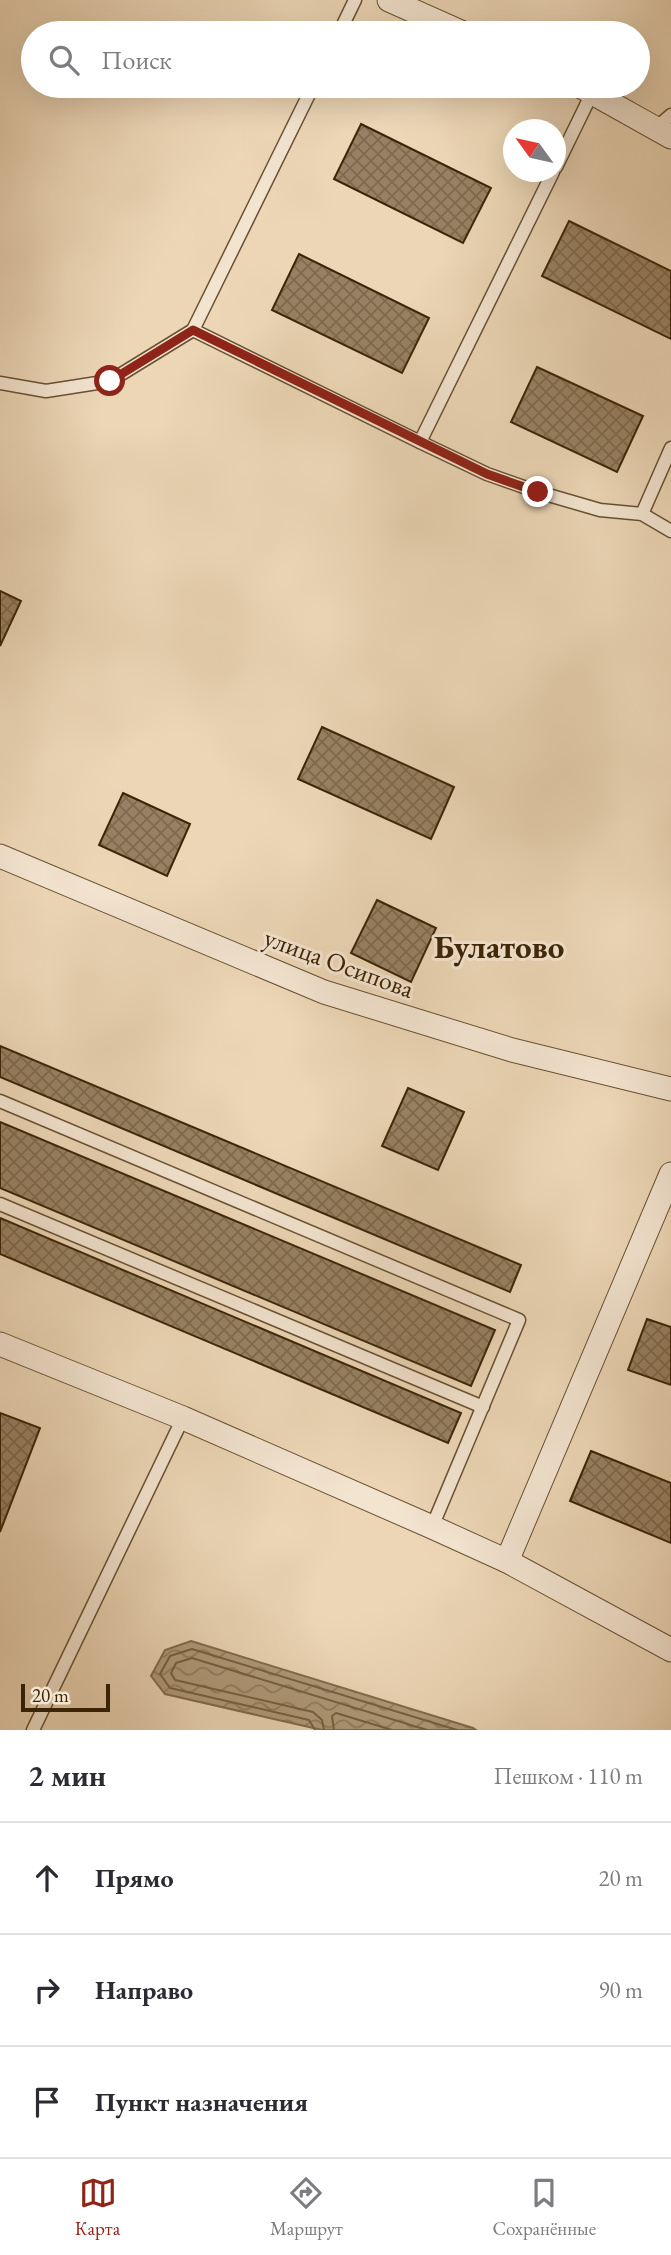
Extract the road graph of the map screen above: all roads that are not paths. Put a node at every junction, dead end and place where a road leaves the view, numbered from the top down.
1 (355, 0) edge
2 (389, 0) edge
3 (345, 21) edge
4 (436, 21) edge
5 (307, 98) edge
6 (582, 98) edge
7 (605, 98) edge
8 (666, 127) edge
9 (566, 139) edge
10 (548, 182) edge
11 (193, 330) junction
12 (0, 383) edge
13 (420, 442) junction
14 (671, 448) edge
15 (642, 514) junction
16 (671, 531) edge
17 (0, 856) edge
18 (671, 1089) edge
19 (0, 1101) edge
20 (671, 1174) edge
21 (0, 1204) edge
22 (0, 1344) edge
23 (483, 1407) junction
24 (183, 1418) junction
25 (432, 1527) junction
26 (507, 1561) junction
27 (671, 1650) edge
28 (33, 1730) edge

1 - 3 lane
2 - 4 street
5 - 11 lane
6 - 9 lane
7 - 8 street
10 - 13 lane
11 - 12 lane
11 - 13 lane
13 - 15 lane
14 - 15 lane
15 - 16 lane
17 - 18 street, улица Осипова
19 - 23 lane
20 - 26 street
21 - 23 lane
22 - 24 street
23 - 25 lane
24 - 25 street
24 - 28 lane
25 - 26 street
26 - 27 street

